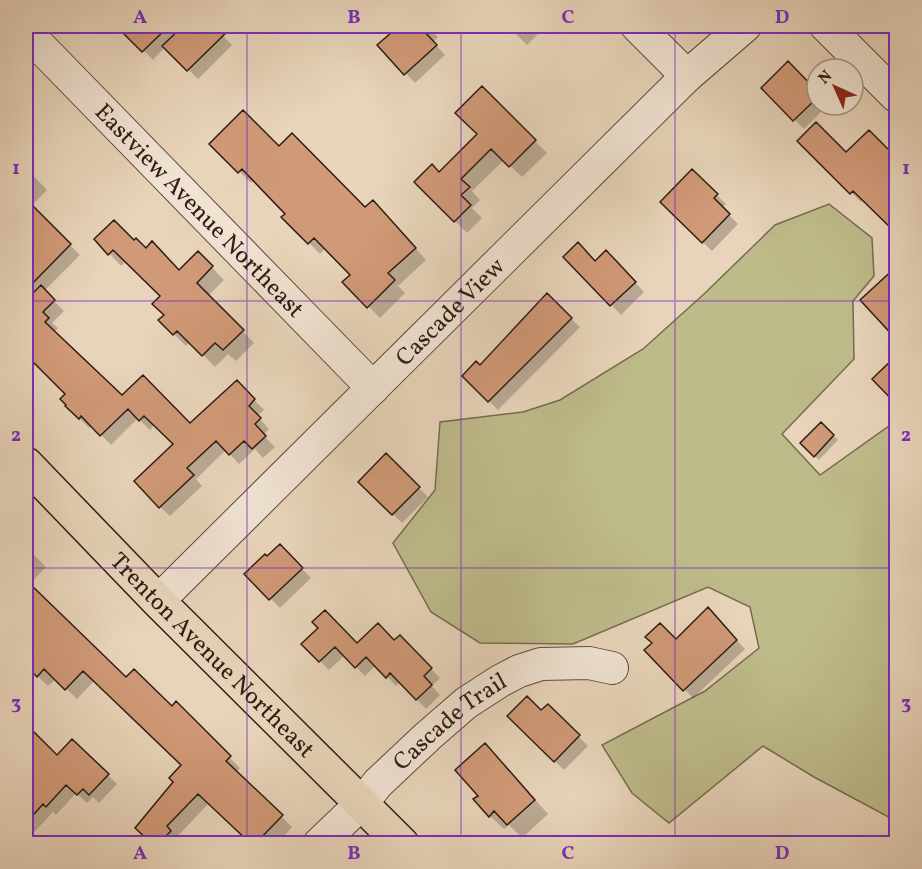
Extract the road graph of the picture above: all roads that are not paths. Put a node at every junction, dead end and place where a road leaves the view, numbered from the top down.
1 (637, 26) edge
2 (745, 26) edge
3 (826, 26) edge
4 (26, 32) edge
5 (687, 76) junction
6 (897, 96) edge
7 (373, 388) junction
8 (26, 464) edge
9 (158, 601) junction
10 (612, 668) dead end
11 (362, 803) junction
12 (320, 843) edge
13 (402, 843) edge

1 - 5 street
2 - 5 street, Cascade View
3 - 6 street
4 - 7 street, Eastview Avenue Northeast
5 - 7 street, Cascade View
7 - 9 street, Cascade View
8 - 9 main road, Trenton Avenue Northeast
9 - 11 main road, Trenton Avenue Northeast
10 - 11 street, Cascade Trail
11 - 12 street, Cascade Trail
11 - 13 main road, Trenton Avenue Northeast

